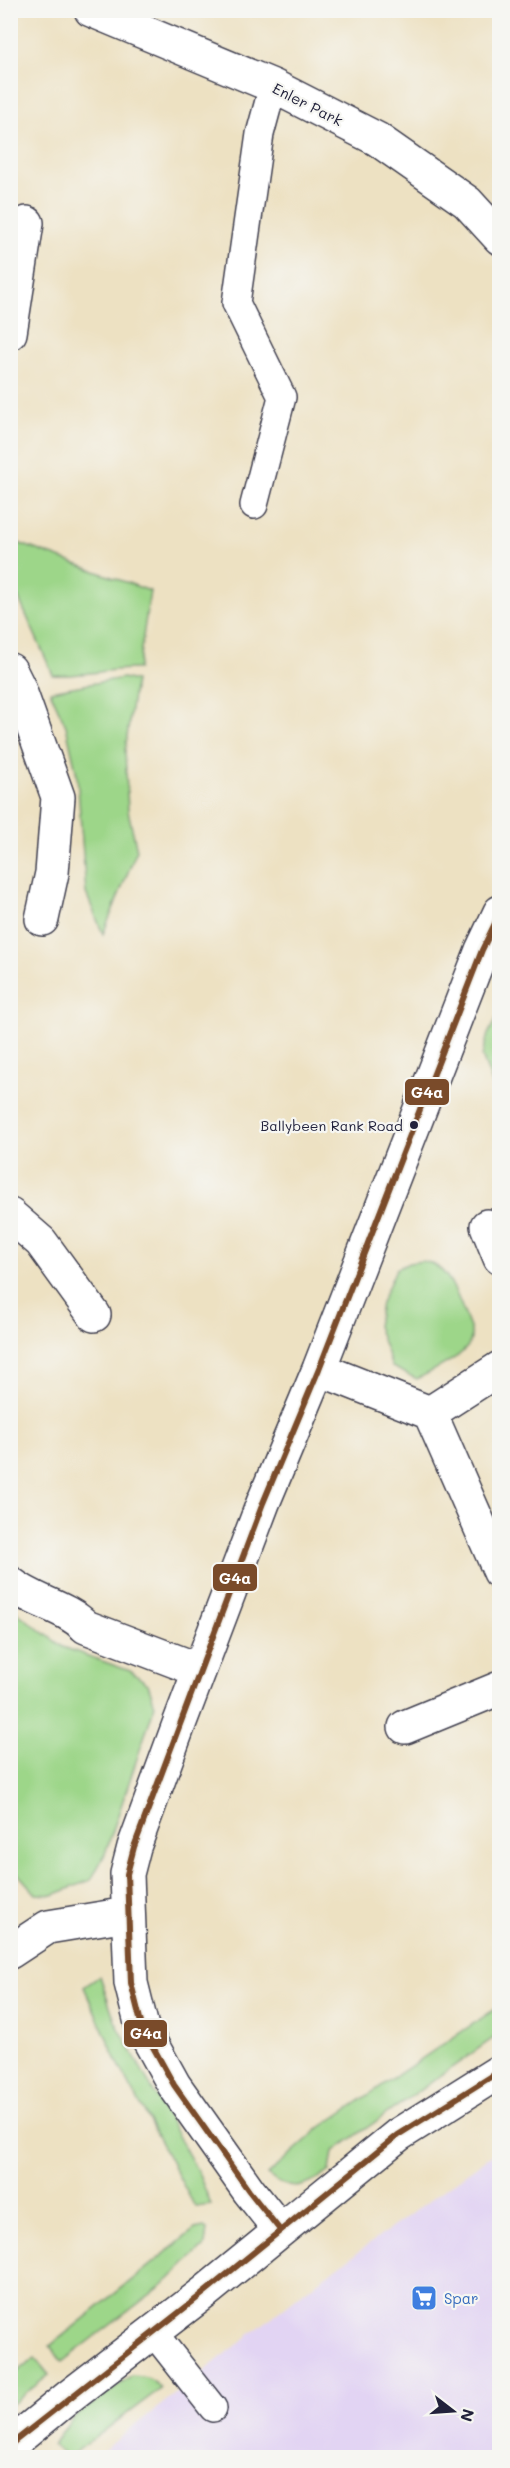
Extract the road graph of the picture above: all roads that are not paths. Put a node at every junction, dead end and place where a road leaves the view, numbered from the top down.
1 (91, 10) edge
2 (273, 86) junction
3 (27, 223) dead end
4 (500, 238) edge
5 (10, 333) edge
6 (254, 505) dead end
7 (10, 670) edge
8 (500, 912) edge
9 (42, 919) dead end
10 (491, 953) edge
11 (10, 1215) edge
12 (487, 1226) dead end
13 (500, 1258) edge
14 (94, 1315) dead end
15 (500, 1368) edge
16 (319, 1369) junction
17 (430, 1413) junction
18 (500, 1572) edge
19 (10, 1583) edge
20 (199, 1670) junction
21 (500, 1688) edge
22 (405, 1726) dead end
23 (127, 1914) junction
24 (10, 1952) edge
25 (500, 2070) edge
26 (280, 2230) junction
27 (153, 2332) junction
28 (213, 2408) dead end
29 (10, 2445) edge

1 - 2 street, Enler Park
2 - 4 street, Enler Park
2 - 6 lane
3 - 5 street
7 - 9 street
8 - 10 street
10 - 16 street
11 - 14 street
12 - 13 street
15 - 17 street
16 - 17 street
16 - 20 street
17 - 18 street
19 - 20 street
20 - 23 street
21 - 22 street
23 - 24 street
23 - 26 street
25 - 26 street
26 - 27 street
27 - 28 lane
27 - 29 street

